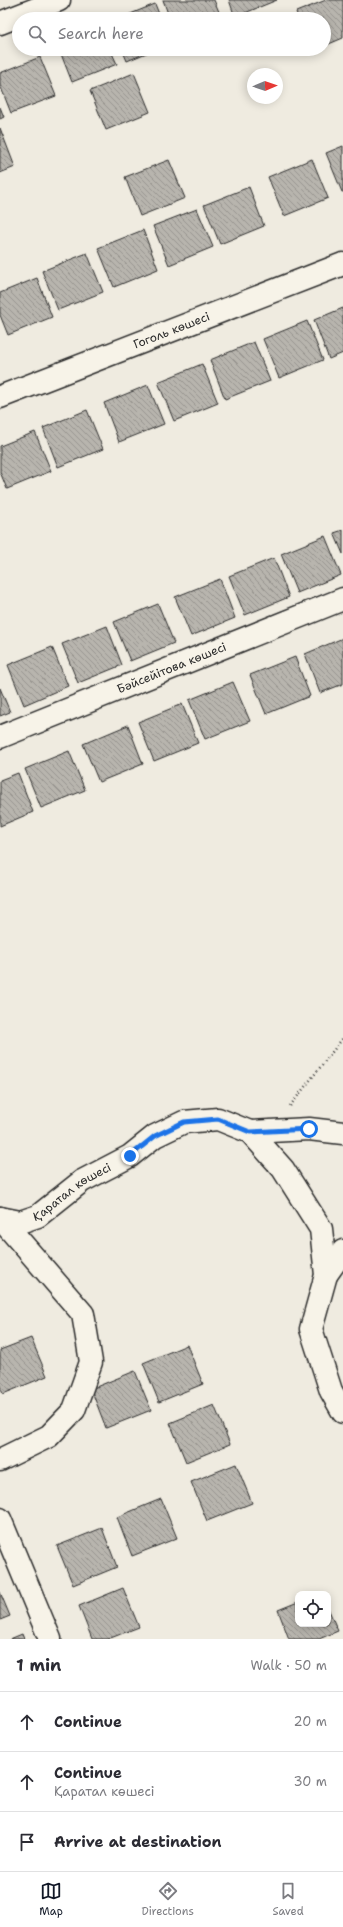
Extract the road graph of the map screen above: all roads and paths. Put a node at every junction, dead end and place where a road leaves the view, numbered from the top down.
1 (59, 0) edge
2 (28, 12) edge
3 (12, 18) edge
4 (0, 23) edge
5 (343, 264) edge
6 (0, 397) edge
7 (343, 599) edge
8 (0, 737) edge
9 (343, 1038) edge
10 (287, 1110) dead end
11 (250, 1132) junction
12 (343, 1134) edge
13 (0, 1218) edge
14 (343, 1251) edge
15 (326, 1275) junction
16 (343, 1412) edge
17 (0, 1460) edge
18 (0, 1519) edge
19 (50, 1639) edge

1 - 2 street
3 - 4 street
5 - 6 street, Гоголь көшесі
7 - 8 street, Бәйсейітова көшесі
9 - 10 path
11 - 12 street
11 - 13 street, Қаратал көшесі
11 - 15 street, Қаратал көшесі
13 - 17 street
14 - 15 street
15 - 16 street, Қаратал көшесі
18 - 19 street

